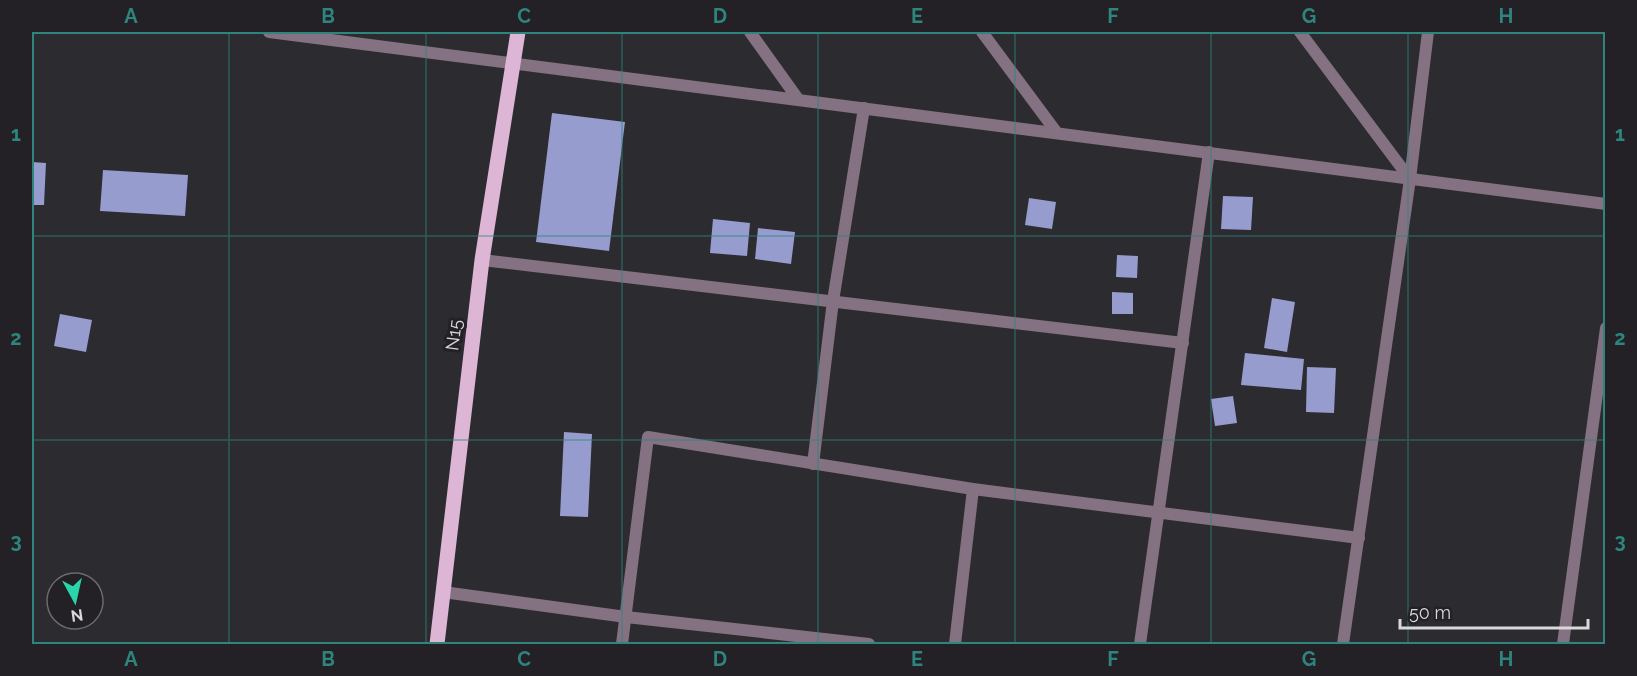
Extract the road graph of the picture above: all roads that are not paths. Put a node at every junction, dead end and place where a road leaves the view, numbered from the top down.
1 (269, 32) edge
2 (518, 32) edge
3 (750, 32) edge
4 (982, 32) edge
5 (1300, 32) edge
6 (1428, 32) edge
7 (514, 65) junction
8 (798, 99) junction
9 (864, 108) junction
10 (1057, 133) junction
11 (1209, 152) junction
12 (1410, 179) junction
13 (1605, 204) edge
14 (482, 260) junction
15 (833, 301) junction
16 (1605, 328) edge
17 (1183, 343) junction
18 (813, 464) junction
19 (973, 489) junction
20 (1159, 513) junction
21 (1359, 538) junction
22 (443, 592) junction
23 (626, 617) junction
24 (437, 645) edge
25 (622, 645) edge
26 (869, 645) edge
27 (955, 645) edge
28 (1140, 645) edge
29 (1344, 645) edge
30 (1563, 645) edge

1 - 7 street
2 - 7 main road, N15
3 - 8 street
4 - 10 street
5 - 12 street
6 - 12 street
7 - 8 street
7 - 14 main road, N15
8 - 9 street
9 - 10 street
9 - 15 street
10 - 11 street
11 - 12 street
11 - 17 street
12 - 13 street
12 - 21 street
14 - 15 street
14 - 22 main road, N15
15 - 17 street
15 - 18 street
16 - 30 street
17 - 20 street
18 - 19 street
18 - 23 street
19 - 20 street
19 - 27 street
20 - 21 street
20 - 28 street
21 - 29 street
22 - 23 street
22 - 24 main road, N15
23 - 25 street
23 - 26 street

